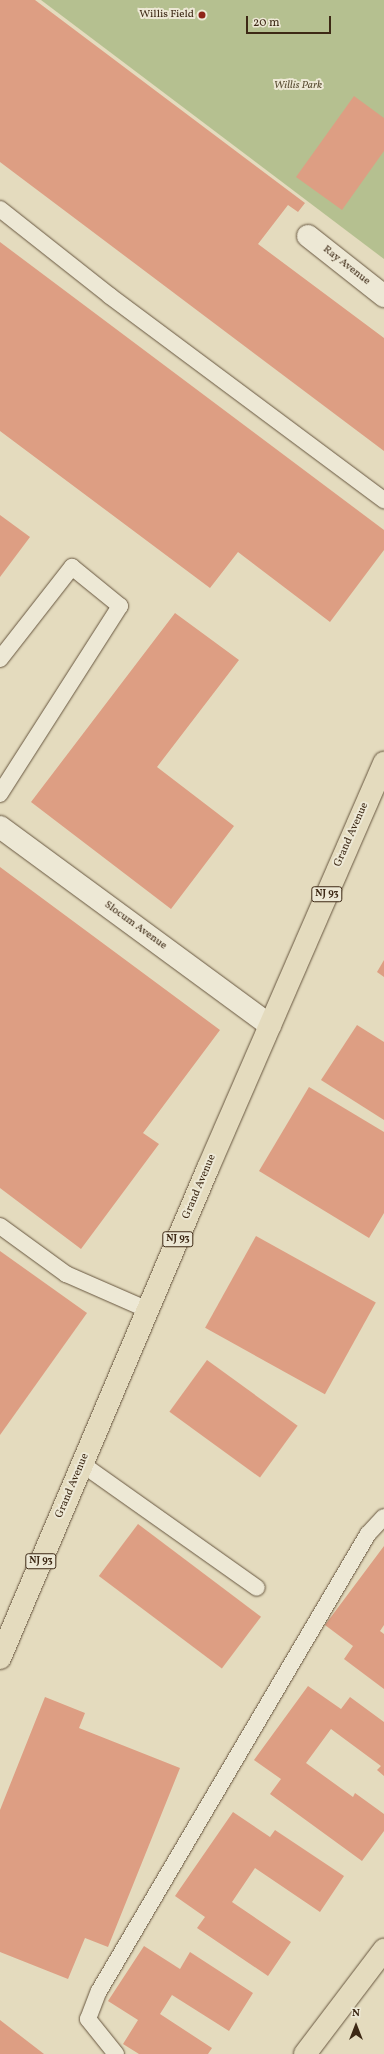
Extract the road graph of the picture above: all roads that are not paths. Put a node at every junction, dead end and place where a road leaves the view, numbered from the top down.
1 (0, 209) edge
2 (308, 236) dead end
3 (384, 296) edge
4 (384, 500) edge
5 (0, 659) edge
6 (384, 763) edge
7 (0, 794) edge
8 (0, 827) edge
9 (270, 1025) junction
10 (0, 1226) edge
11 (148, 1310) junction
12 (82, 1464) junction
13 (384, 1517) edge
14 (257, 1588) dead end
15 (0, 1658) edge
16 (384, 1950) edge
17 (116, 2054) edge
18 (304, 2054) edge

1 - 4 lane
2 - 3 street, Ray Avenue
5 - 7 lane
6 - 9 main road, Grand Avenue / NJ 93
8 - 9 street, Slocum Avenue
9 - 11 main road, Grand Avenue / NJ 93
10 - 11 lane
11 - 12 main road, Grand Avenue / NJ 93
12 - 14 lane
12 - 15 main road, Grand Avenue / NJ 93
13 - 17 lane
16 - 18 main road

